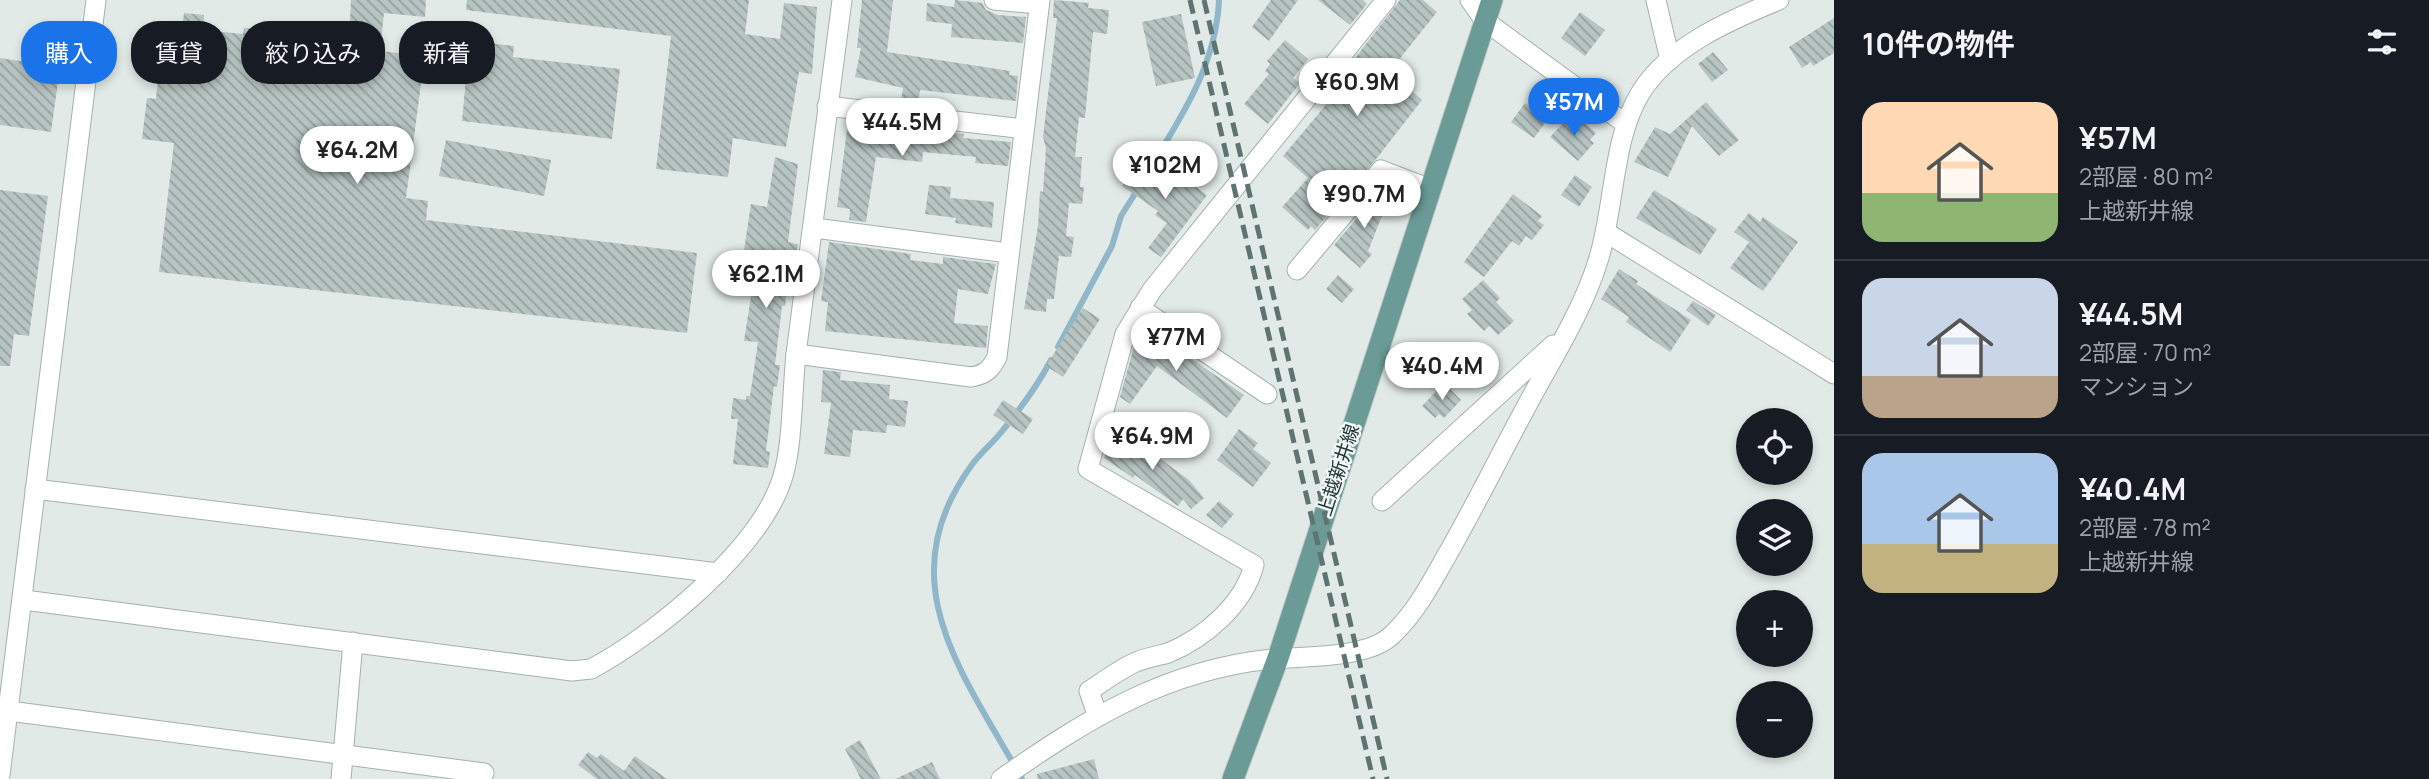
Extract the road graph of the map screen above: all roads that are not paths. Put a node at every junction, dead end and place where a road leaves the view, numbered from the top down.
1 (96, 0) edge
2 (842, 0) edge
3 (994, 0) edge
4 (1386, 0) edge
5 (1470, 0) edge
6 (1492, 0) edge
7 (1656, 0) edge
8 (1779, 0) edge
9 (1039, 2) edge
10 (1485, 21) junction
11 (1670, 60) junction
12 (827, 106) junction
13 (1626, 124) junction
14 (1024, 129) junction
15 (1428, 188) junction
16 (814, 228) junction
17 (1607, 233) junction
18 (1008, 253) junction
19 (1297, 270) dead end
20 (1140, 308) junction
21 (1562, 337) junction
22 (796, 354) junction
23 (1834, 374) edge
24 (1267, 394) dead end
25 (35, 489) junction
26 (1382, 500) dead end
27 (718, 573) junction
28 (24, 600) junction
29 (354, 642) junction
30 (1278, 659) junction
31 (9, 711) junction
32 (1097, 714) junction
33 (343, 755) junction
34 (484, 773) dead end
35 (0, 775) edge
36 (341, 779) edge
37 (1001, 779) edge
38 (1233, 779) edge

1 - 25 street
2 - 12 street
3 - 9 street
4 - 20 street
5 - 10 street
6 - 10 main road, 上越新井線
7 - 11 street
8 - 11 street
9 - 14 street
10 - 13 street
10 - 15 main road, 上越新井線
11 - 13 street
12 - 14 street
12 - 16 street
13 - 17 street
14 - 18 street
15 - 19 street
15 - 30 main road, 上越新井線
16 - 18 street
16 - 22 street
17 - 21 street
17 - 23 street
18 - 22 street
20 - 24 street
20 - 32 street
21 - 26 street
21 - 30 street
22 - 27 street
25 - 27 street
25 - 28 street
27 - 29 street
28 - 29 street
28 - 31 street
29 - 33 street
30 - 32 street
30 - 38 main road, 上越新井線
31 - 33 street
31 - 35 street
32 - 37 street
33 - 34 street
33 - 36 street

